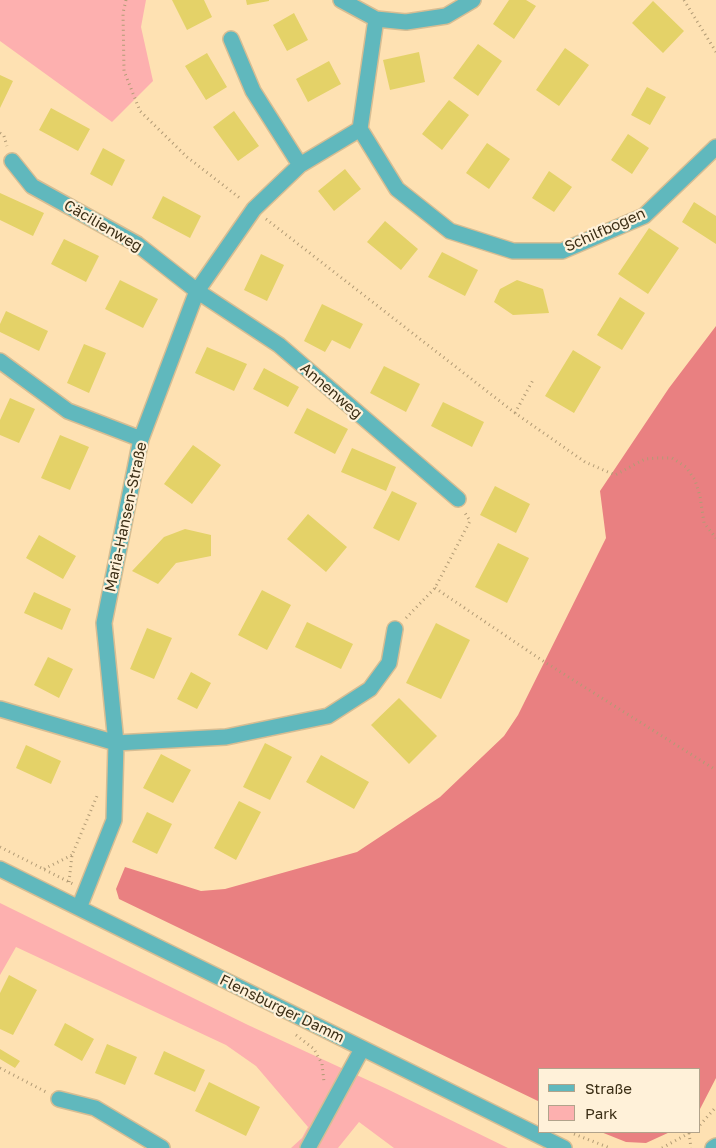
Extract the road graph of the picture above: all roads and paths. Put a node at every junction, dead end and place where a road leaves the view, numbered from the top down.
1 (126, 0) edge
2 (341, 0) edge
3 (473, 0) edge
4 (684, 0) edge
5 (376, 19) junction
6 (232, 39) dead end
7 (716, 52) edge
8 (360, 130) junction
9 (716, 147) edge
10 (12, 161) dead end
11 (300, 165) junction
12 (254, 209) junction
13 (197, 291) junction
14 (0, 361) edge
15 (533, 380) dead end
16 (515, 414) junction
17 (141, 439) junction
18 (458, 500) joint
19 (716, 538) edge
20 (435, 588) junction
21 (394, 629) joint
22 (0, 709) edge
23 (116, 743) junction
24 (716, 770) edge
25 (98, 792) dead end
26 (72, 855) junction
27 (0, 869) edge
28 (43, 869) dead end
29 (69, 882) dead end
30 (79, 908) junction
31 (302, 1019) junction
32 (362, 1049) junction
33 (0, 1068) edge
34 (59, 1099) joint
35 (334, 1101) junction
36 (716, 1106) edge
37 (701, 1124) edge
38 (572, 1133) edge
39 (688, 1133) edge
40 (690, 1133) edge
41 (162, 1148) edge
42 (308, 1148) edge
43 (564, 1148) edge
44 (610, 1148) edge
45 (662, 1148) edge
46 (691, 1148) edge

1 - 12 path
2 - 5 street
3 - 5 street
4 - 7 path
5 - 8 street
6 - 11 street
8 - 9 street, Schilfbogen
8 - 11 street, Maria-Hansen-Straße
10 - 13 street, Cäcilienweg
11 - 12 street, Maria-Hansen-Straße
12 - 13 street, Maria-Hansen-Straße
12 - 16 path
13 - 17 street, Maria-Hansen-Straße
13 - 18 street, Annenweg
14 - 17 street
15 - 16 path
16 - 19 path
17 - 23 street, Maria-Hansen-Straße
18 - 20 path
20 - 21 path
20 - 24 path
21 - 23 street
22 - 23 street
23 - 30 street, Maria-Hansen-Straße
25 - 26 path
26 - 28 path
26 - 29 path
27 - 30 street, Flensburger Damm
30 - 31 street, Flensburger Damm
31 - 32 street, Flensburger Damm
31 - 35 path
32 - 35 street
32 - 43 street, Flensburger Damm
33 - 34 path
34 - 41 street
35 - 42 street
36 - 37 path
38 - 44 path
39 - 45 path
40 - 46 path

